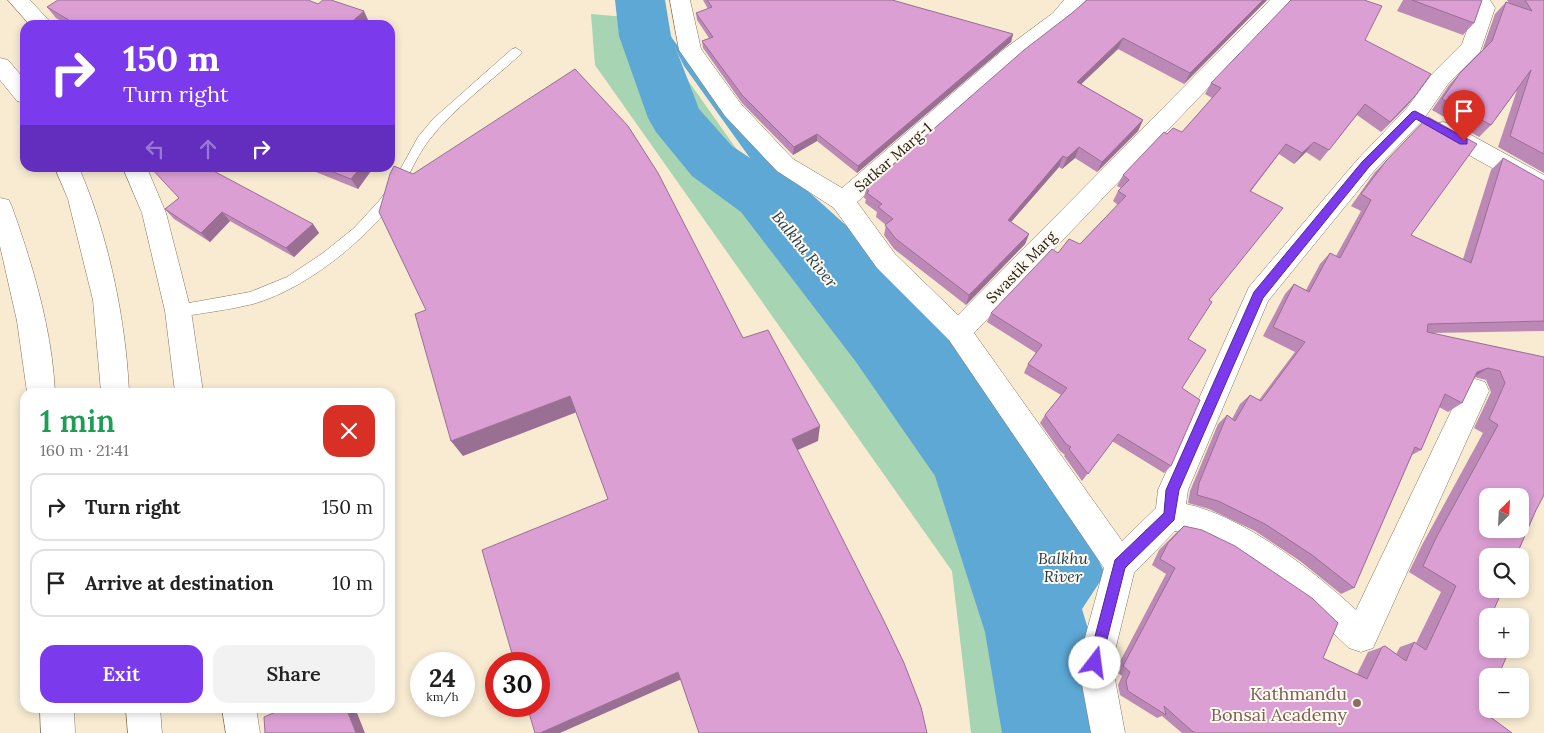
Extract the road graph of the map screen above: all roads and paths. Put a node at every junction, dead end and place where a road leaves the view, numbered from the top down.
1 (18, 0) edge
2 (680, 0) edge
3 (1076, 0) edge
4 (1282, 0) edge
5 (1480, 0) edge
6 (37, 20) edge
7 (516, 52) dead end
8 (0, 65) edge
9 (20, 89) edge
10 (1415, 114) junction
11 (69, 172) edge
12 (137, 172) edge
13 (1544, 186) edge
14 (843, 201) junction
15 (0, 207) edge
16 (178, 311) junction
17 (958, 332) junction
18 (41, 388) edge
19 (116, 388) edge
20 (188, 388) edge
21 (1475, 391) edge
22 (1170, 515) junction
23 (1120, 565) junction
24 (57, 713) edge
25 (143, 713) edge
26 (240, 713) edge
27 (58, 733) edge
28 (145, 733) edge
29 (243, 733) edge
30 (1108, 733) edge

1 - 6 main road
2 - 14 main road
3 - 14 main road, Satkar Marg-1
4 - 17 main road, Swastik Marg
5 - 10 main road
7 - 16 lane
8 - 9 main road
10 - 13 main road
10 - 22 main road
11 - 19 main road
12 - 16 main road
14 - 17 main road, Satkar Marg-1
15 - 18 main road
16 - 20 main road
17 - 23 main road
21 - 22 main road
22 - 23 main road
23 - 30 main road
24 - 27 main road
25 - 28 main road
26 - 29 main road

